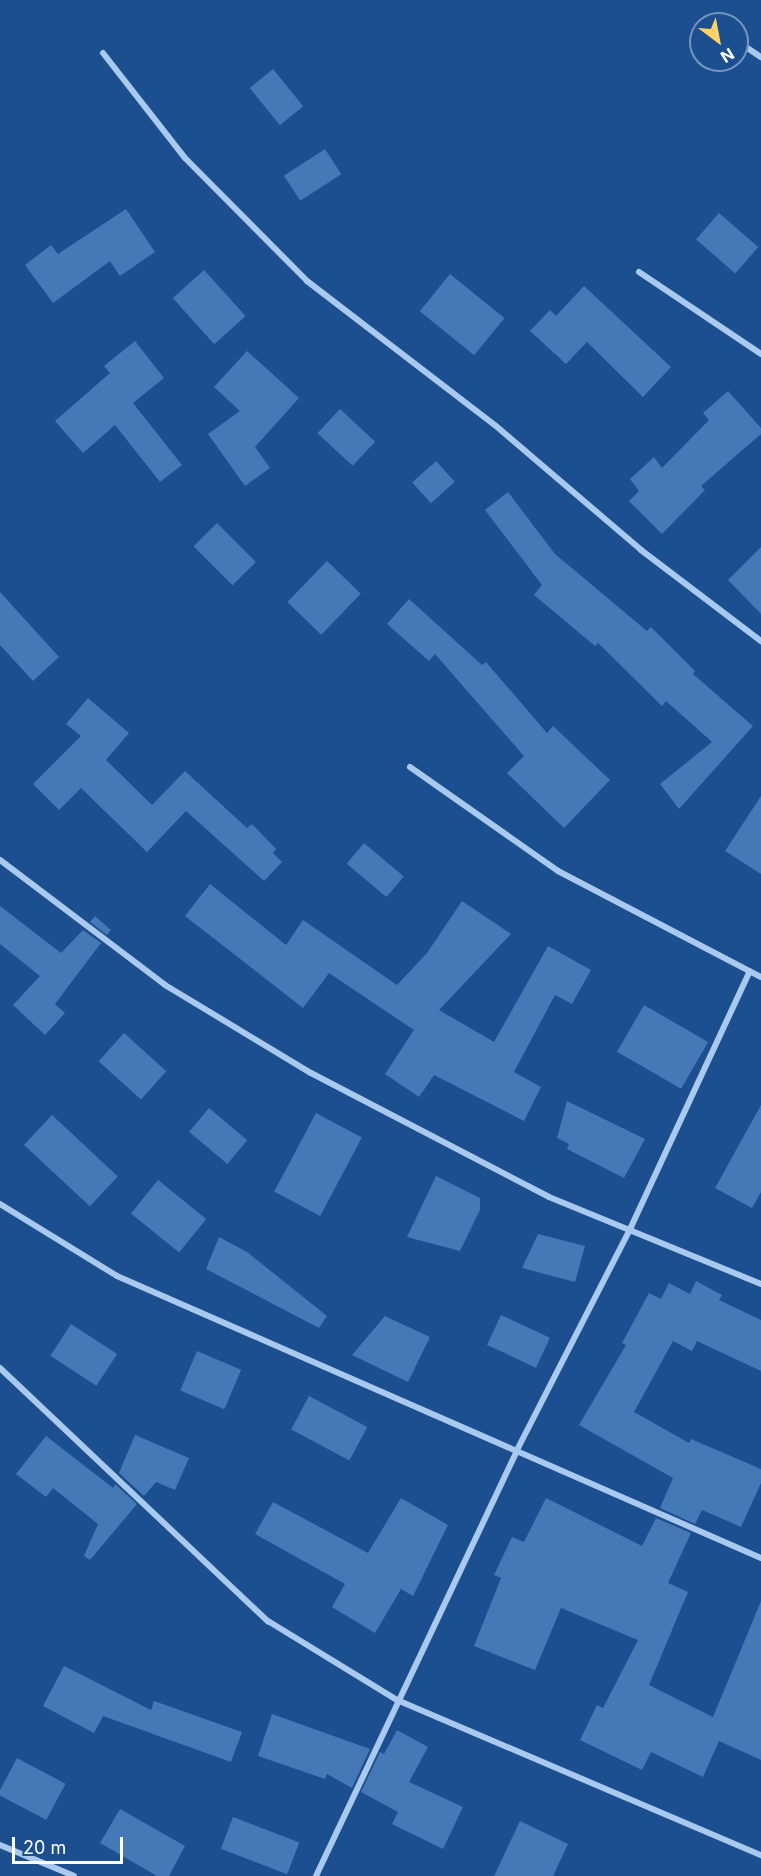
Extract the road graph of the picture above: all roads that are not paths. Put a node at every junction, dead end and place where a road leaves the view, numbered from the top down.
1 (103, 53) dead end
2 (639, 272) dead end
3 (761, 354) edge
4 (761, 641) edge
5 (410, 767) dead end
6 (0, 860) edge
7 (750, 971) junction
8 (761, 977) edge
9 (0, 1204) edge
10 (631, 1227) junction
11 (761, 1284) edge
12 (0, 1368) edge
13 (516, 1452) junction
14 (761, 1558) edge
15 (397, 1701) junction
16 (0, 1845) edge
17 (761, 1855) edge
18 (74, 1876) edge
19 (316, 1876) edge

1 - 4 street
2 - 3 street
5 - 7 street
6 - 10 street
7 - 8 street
7 - 10 street
9 - 13 street
10 - 11 street
10 - 13 street
12 - 15 street
13 - 14 street
13 - 15 street
15 - 17 street
15 - 19 street
16 - 18 street

